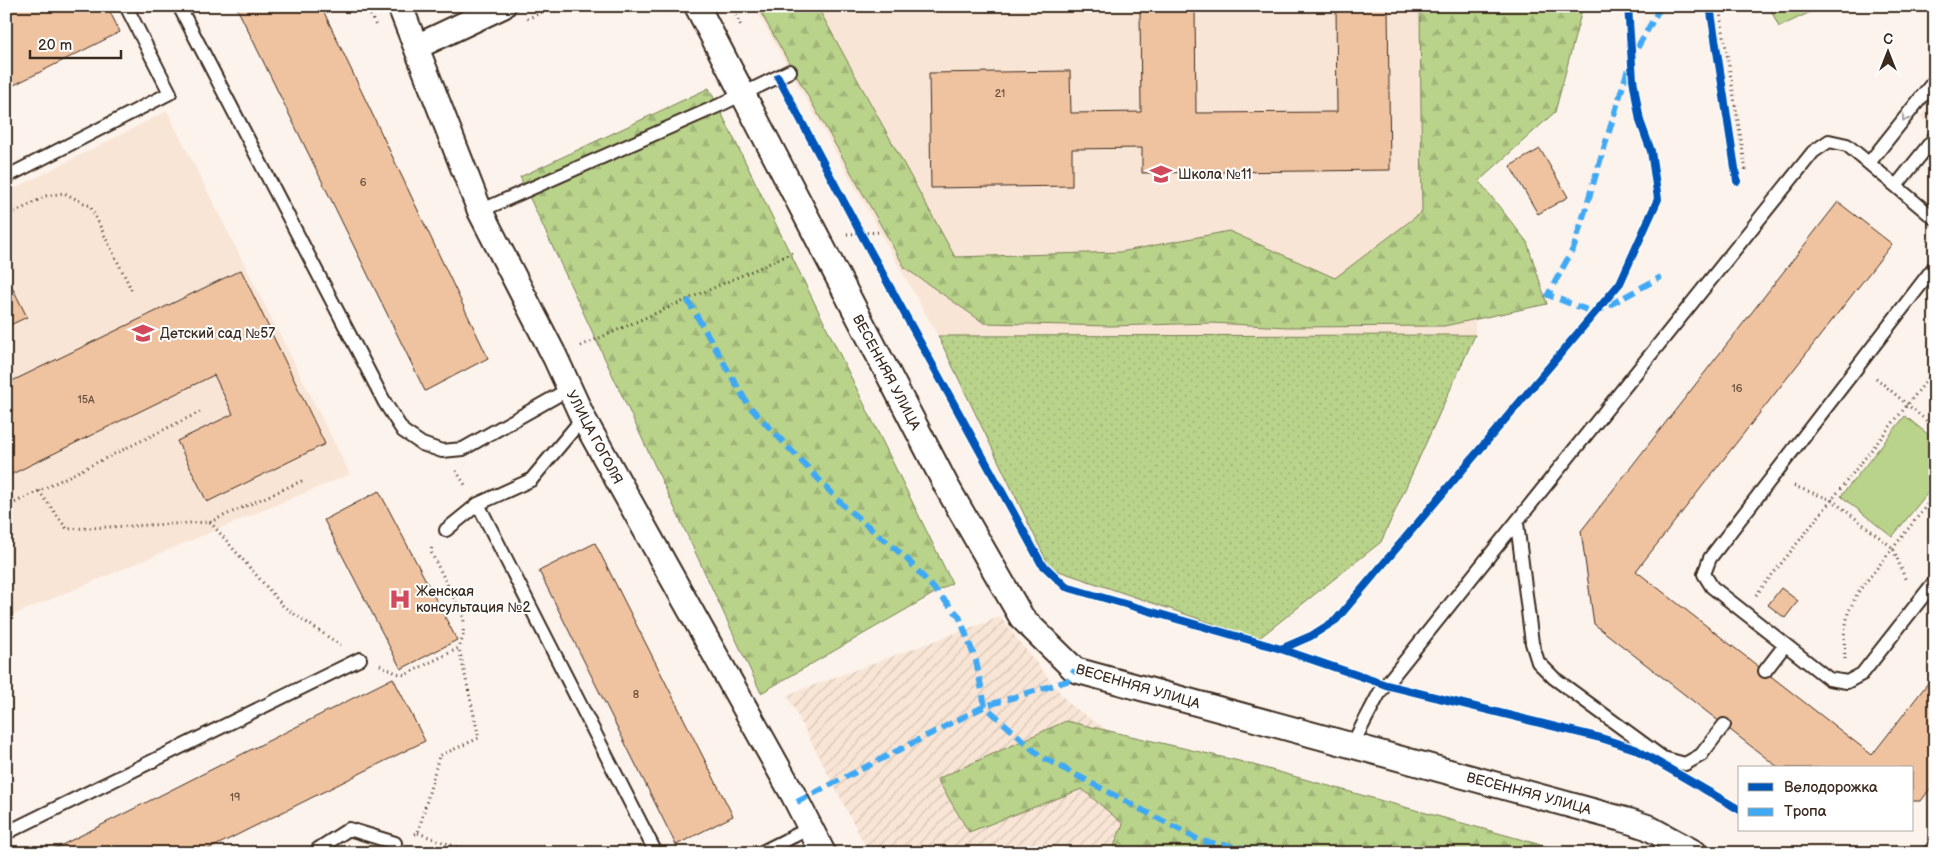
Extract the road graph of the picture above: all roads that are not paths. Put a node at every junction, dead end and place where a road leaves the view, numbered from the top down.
1 (126, 6) edge
2 (179, 6) edge
3 (400, 6) edge
4 (503, 6) edge
5 (697, 6) edge
6 (416, 47) junction
7 (790, 71) dead end
8 (1935, 80) edge
9 (744, 95) junction
10 (1935, 137) edge
11 (1869, 163) junction
12 (6, 177) edge
13 (1896, 186) junction
14 (480, 211) junction
15 (1935, 219) edge
16 (1935, 266) edge
17 (569, 389) junction
18 (583, 418) junction
19 (478, 504) junction
20 (1517, 523) junction
21 (446, 530) road end
22 (1935, 581) edge
23 (1785, 645) junction
24 (360, 659) road end
25 (1765, 671) dead end
26 (1724, 724) dead end
27 (1352, 745) junction
28 (810, 828) junction
29 (6, 833) edge
30 (395, 843) road end
31 (1935, 846) edge
32 (317, 853) edge
33 (656, 853) edge
34 (760, 853) edge
35 (823, 853) edge
36 (1695, 853) edge
37 (1929, 853) edge

1 - 12 lane
2 - 17 lane
3 - 6 street, УЛИЦА ГОГОЛЯ
4 - 6 street
5 - 9 street, ВЕСЕННЯЯ УЛИЦА
6 - 14 street, УЛИЦА ГОГОЛЯ
7 - 9 lane
8 -> 11 lane
9 - 14 lane
9 - 27 street, ВЕСЕННЯЯ УЛИЦА
10 - 13 lane
11 - 13 lane
11 - 20 lane
13 - 15 lane
14 - 17 street, УЛИЦА ГОГОЛЯ
16 - 23 lane
17 - 18 street, УЛИЦА ГОГОЛЯ
18 - 19 lane
18 - 28 street, УЛИЦА ГОГОЛЯ
19 - 21 lane
19 - 33 lane
20 - 26 lane
20 - 27 lane
22 - 23 lane
23 - 25 lane
24 - 29 lane
27 - 36 street, ВЕСЕННЯЯ УЛИЦА
28 - 34 lane
28 - 35 street, УЛИЦА ГОГОЛЯ
30 - 32 lane
31 - 37 lane

